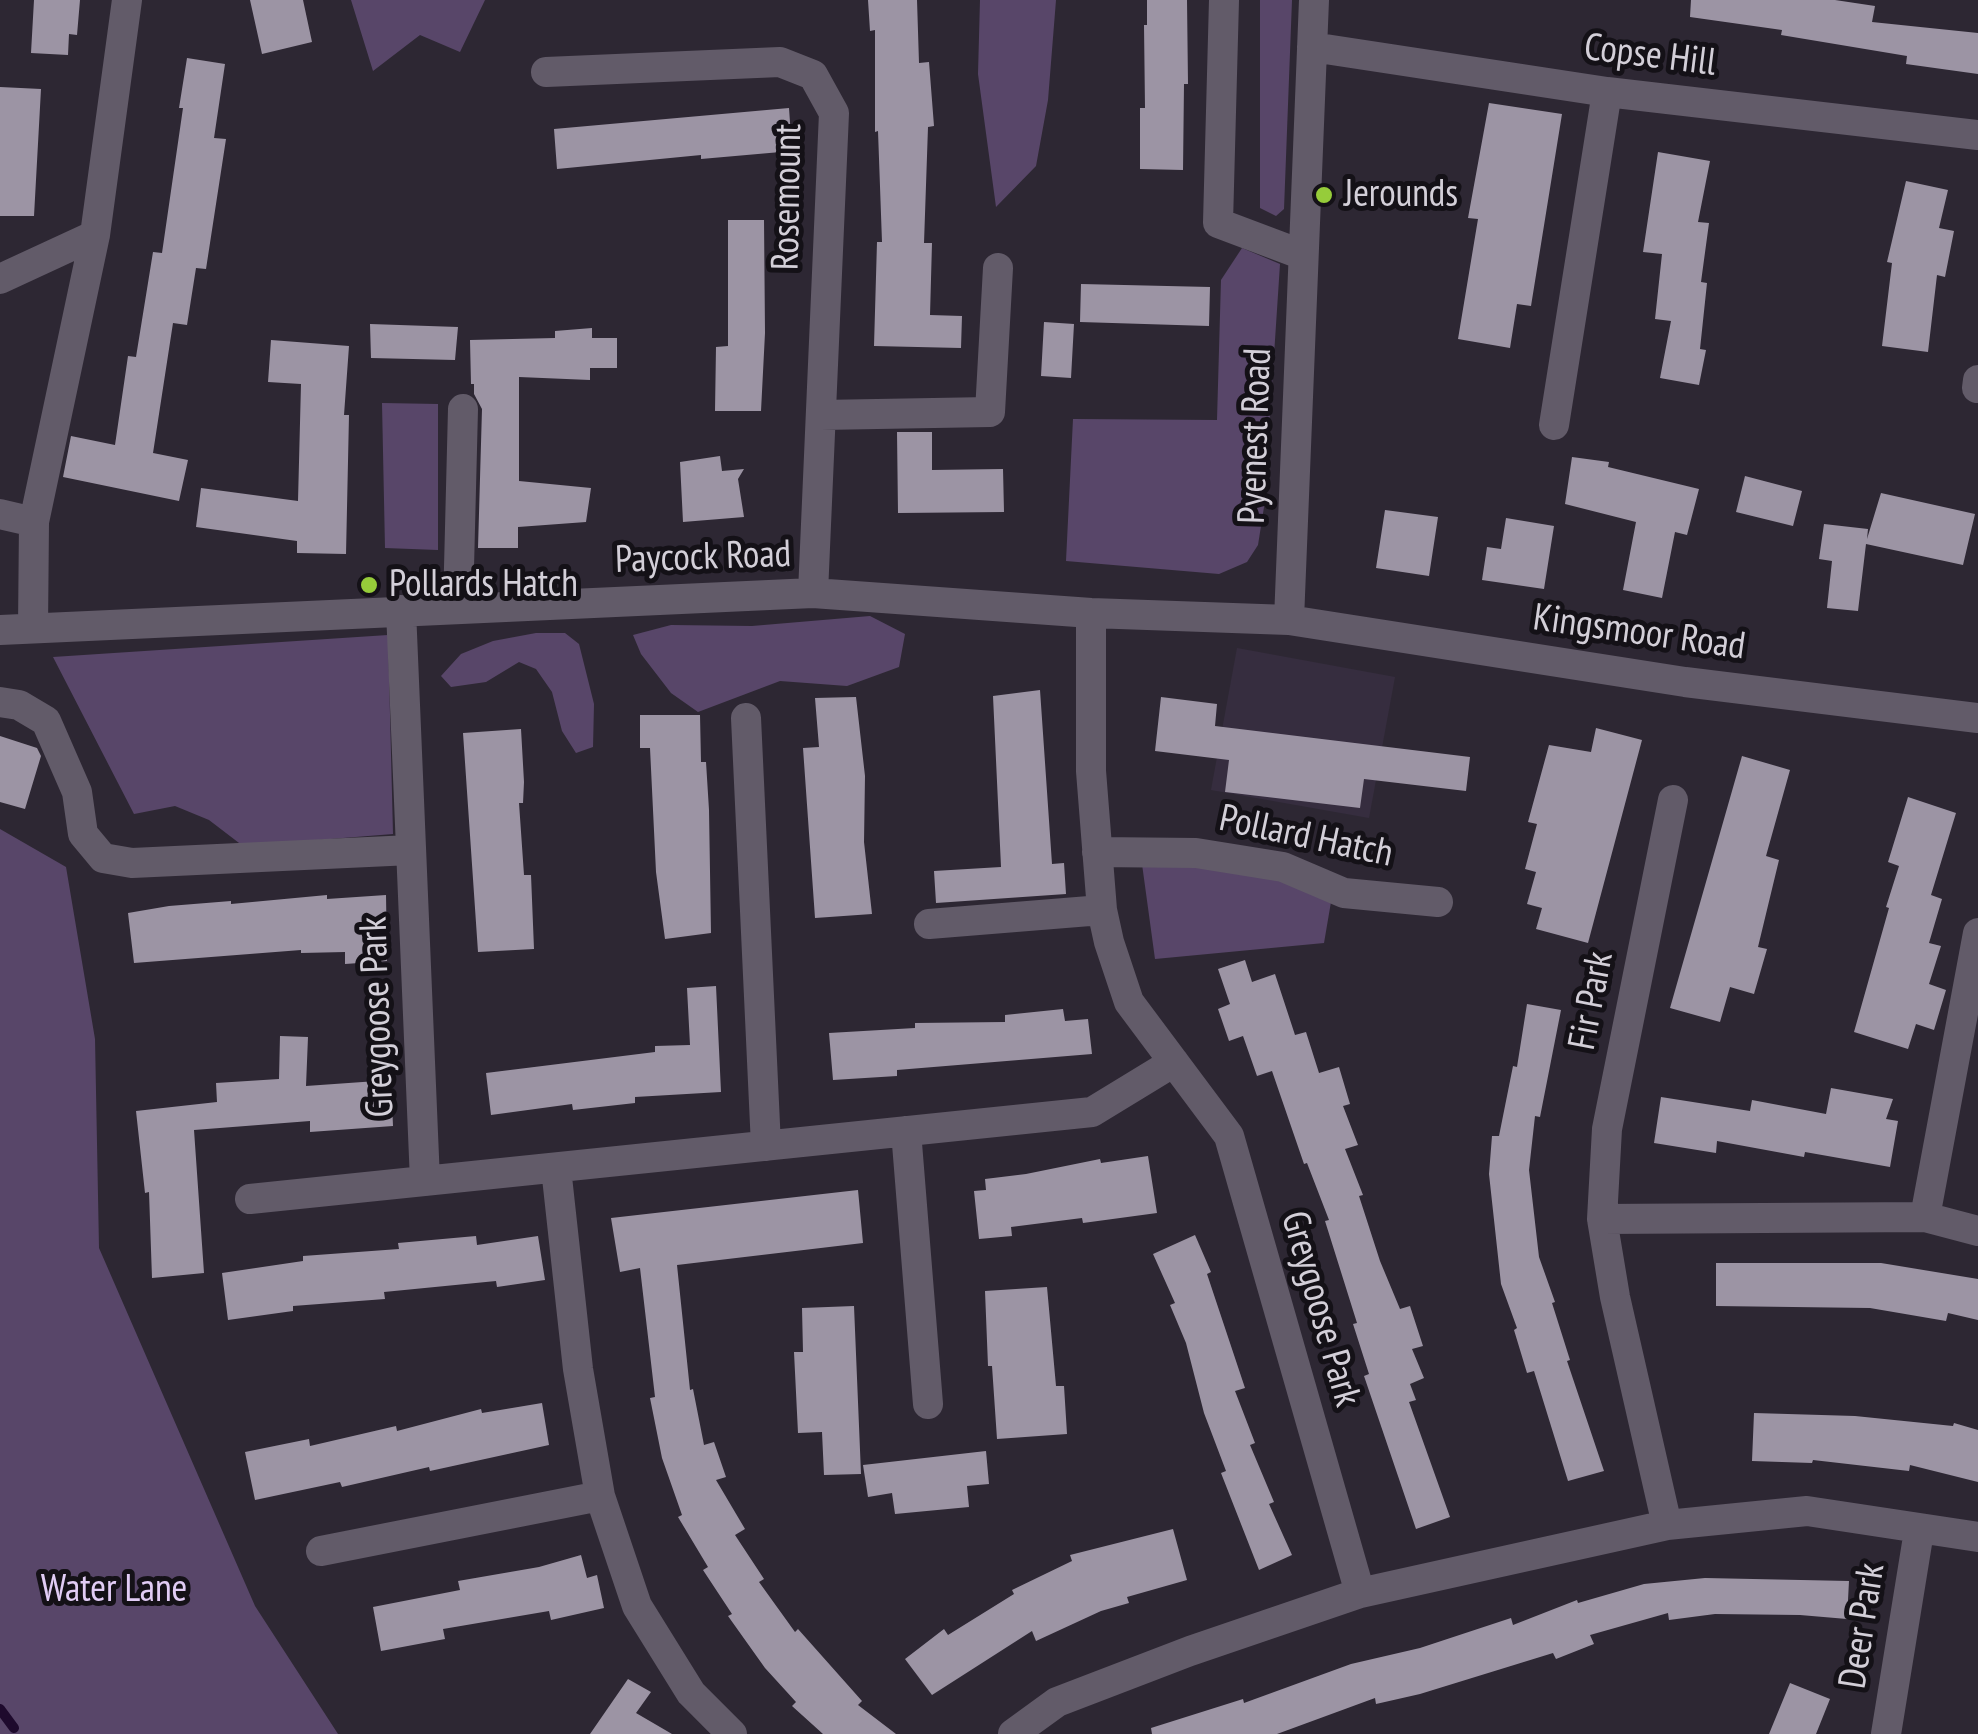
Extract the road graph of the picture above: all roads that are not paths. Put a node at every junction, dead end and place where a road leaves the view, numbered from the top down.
1 (127, 0) edge
2 (1224, 0) edge
3 (1314, 0) edge
4 (1312, 47) junction
5 (546, 72) dead end
6 (1608, 92) junction
7 (1978, 135) edge
8 (95, 235) junction
9 (1304, 255) junction
10 (998, 268) dead end
11 (0, 279) edge
12 (1978, 380) edge
13 (1977, 388) edge
14 (462, 409) dead end
15 (821, 415) junction
16 (1554, 425) dead end
17 (0, 514) edge
18 (34, 522) junction
19 (813, 594) junction
20 (458, 607) junction
21 (400, 610) junction
22 (1091, 614) junction
23 (1289, 620) junction
24 (33, 628) junction
25 (0, 630) edge
26 (0, 702) edge
27 (746, 718) dead end
28 (1978, 718) edge
29 (1673, 800) dead end
30 (411, 850) junction
31 (1096, 852) junction
32 (1438, 902) dead end
33 (1102, 910) junction
34 (928, 924) dead end
35 (1978, 933) edge
36 (1174, 1062) junction
37 (906, 1132) junction
38 (766, 1146) junction
39 (556, 1168) junction
40 (425, 1181) junction
41 (250, 1199) dead end
42 (1926, 1218) junction
43 (1602, 1219) junction
44 (1978, 1231) edge
45 (928, 1404) dead end
46 (600, 1496) junction
47 (1667, 1524) junction
48 (1919, 1531) junction
49 (1978, 1538) edge
50 (321, 1551) dead end
51 (1360, 1593) junction
52 (732, 1734) edge
53 (1014, 1734) edge
54 (1886, 1734) edge

1 - 8 street
2 - 9 street
3 - 4 street, Pyenest Road
4 - 6 street, Copse Hill
4 - 9 street, Pyenest Road
5 - 15 street, Rosemount
6 - 7 street, Copse Hill
6 - 16 street
8 - 11 street
8 - 18 street
9 - 23 street, Pyenest Road
10 - 15 street
12 - 13 street
14 - 20 street
15 - 19 street, Rosemount
17 - 18 street
18 - 24 street
19 - 20 street, Paycock Road
19 - 22 street, Paycock Road
20 - 21 street, Paycock Road
21 - 24 street, Paycock Road
21 - 30 street, Greygoose Park
22 - 23 street, Paycock Road
22 - 31 street, Greygoose Park
23 - 28 street, Kingsmoor Road
24 - 25 street, Paycock Road
26 - 30 street
27 - 38 street
29 - 43 street, Fir Park
30 - 40 street, Greygoose Park
31 - 32 street, Pollard Hatch
31 - 33 street, Greygoose Park
33 - 34 street
33 - 36 street, Greygoose Park
35 - 42 street
36 - 37 street
36 - 51 street, Greygoose Park
37 - 38 street
37 - 45 street
38 - 39 street
39 - 40 street
39 - 46 street
40 - 41 street
42 - 43 street
42 - 44 street
43 - 47 street, Fir Park
46 - 50 street
46 - 52 street
47 - 48 street
47 - 51 street
48 - 49 street
48 - 54 street, Deer Park
51 - 53 street

